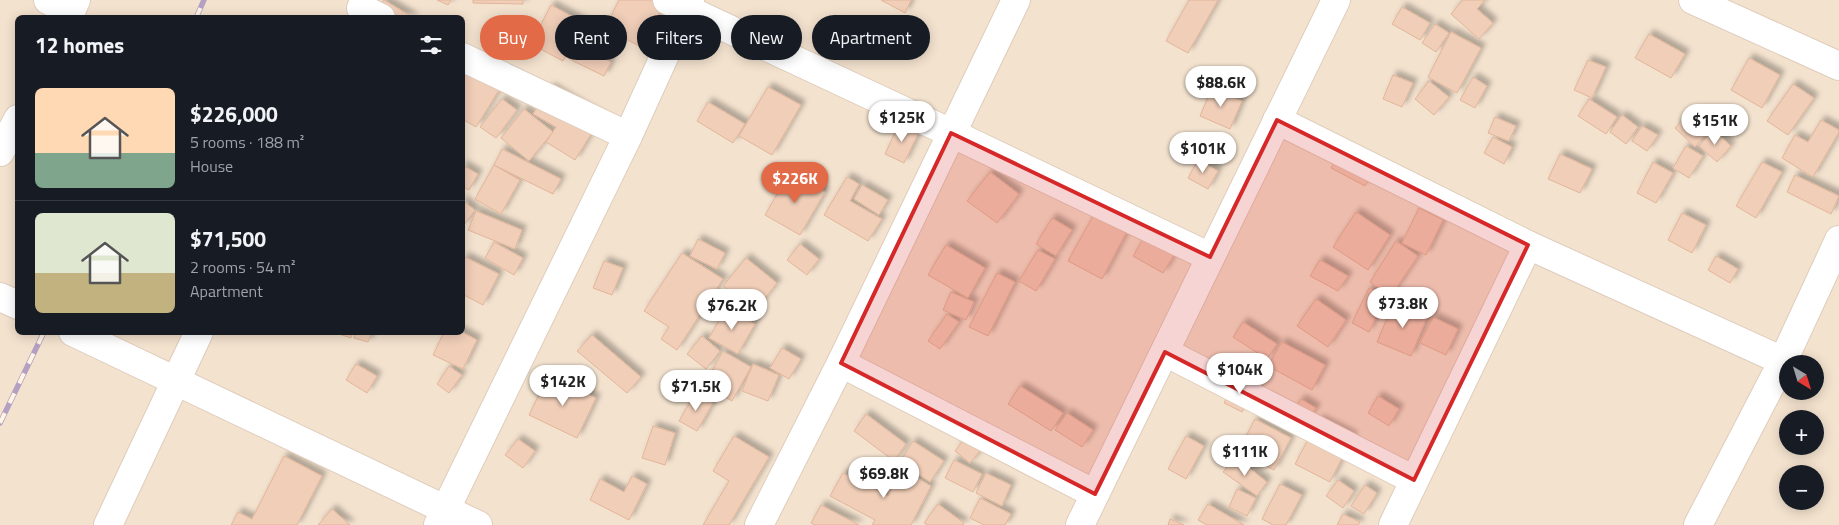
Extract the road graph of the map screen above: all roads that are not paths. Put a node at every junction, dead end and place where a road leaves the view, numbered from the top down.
1 (1016, 0) edge
2 (1336, 0) edge
3 (1693, 0) edge
4 (681, 3) edge
5 (465, 57) edge
6 (1839, 66) edge
7 (1277, 120) junction
8 (15, 124) edge
9 (952, 133) junction
10 (628, 136) junction
11 (0, 152) edge
12 (1839, 240) edge
13 (1528, 245) junction
14 (1210, 257) junction
15 (0, 297) edge
16 (15, 304) edge
17 (79, 335) edge
18 (198, 335) edge
19 (1164, 352) junction
20 (1786, 355) edge
21 (1779, 359) edge
22 (841, 362) junction
23 (1779, 369) edge
24 (175, 382) junction
25 (1414, 480) junction
26 (1095, 494) junction
27 (442, 517) edge
28 (108, 525) edge
29 (478, 525) edge
30 (759, 525) edge
31 (1080, 525) edge
32 (1393, 525) edge
33 (1698, 525) edge

1 - 9 street
2 - 7 street
3 - 6 street
4 - 9 street
4 - 10 street
5 - 10 street
7 - 13 street
7 - 14 street
8 - 11 street
9 - 14 street
9 - 22 street
10 - 27 street
12 - 20 street
13 - 21 street
13 - 25 street
14 - 19 street
15 - 16 street
17 - 24 street
18 - 24 street
19 - 25 street
19 - 26 street
22 - 26 street
22 - 30 street
23 - 33 street
24 - 27 street
24 - 28 street
25 - 32 street
26 - 31 street
27 - 29 street

